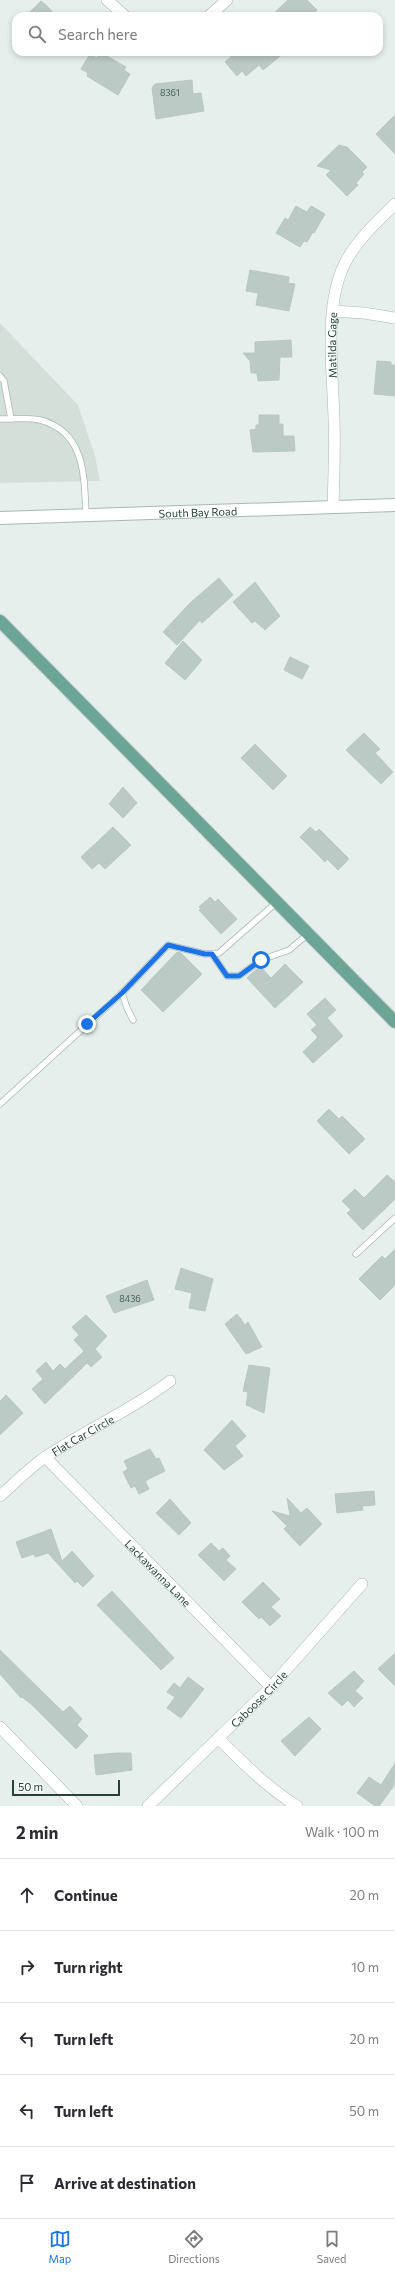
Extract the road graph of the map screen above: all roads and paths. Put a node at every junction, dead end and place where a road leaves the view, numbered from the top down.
1 (107, 0) edge
2 (227, 0) edge
3 (120, 12) edge
4 (214, 12) edge
5 (395, 204) edge
6 (333, 311) junction
7 (395, 318) edge
8 (0, 376) edge
9 (0, 419) edge
10 (11, 419) junction
11 (395, 505) edge
12 (334, 507) junction
13 (86, 515) junction
14 (0, 518) edge
15 (0, 620) edge
16 (277, 901) junction
17 (309, 934) junction
18 (212, 954) junction
19 (122, 993) junction
20 (134, 1020) dead end
21 (395, 1022) edge
22 (0, 1104) edge
23 (395, 1218) edge
24 (356, 1254) dead end
25 (170, 1381) dead end
26 (45, 1457) junction
27 (0, 1496) edge
28 (362, 1584) dead end
29 (271, 1687) junction
30 (0, 1727) edge
31 (219, 1739) junction
32 (77, 1806) edge
33 (148, 1806) edge
34 (297, 1806) edge

1 - 3 street
2 - 4 street
5 - 6 street, Matilda Gage
6 - 7 street
6 - 12 street, Matilda Gage
8 - 10 lane
9 - 10 lane
10 - 13 lane
11 - 12 street, South Bay Road
12 - 13 street, South Bay Road
13 - 14 street, South Bay Road
15 - 16 main road
16 - 17 main road
16 - 18 lane
17 - 18 lane
17 - 21 main road
18 - 19 lane
19 - 20 lane
19 - 22 lane
23 - 24 lane
25 - 26 street, Flat Car Circle
26 - 27 street, Flat Car Circle
26 - 29 street, Lackawanna Lane
28 - 29 street, Caboose Circle
29 - 31 street, Caboose Circle
30 - 32 street
31 - 33 street, Caboose Circle
31 - 34 street

